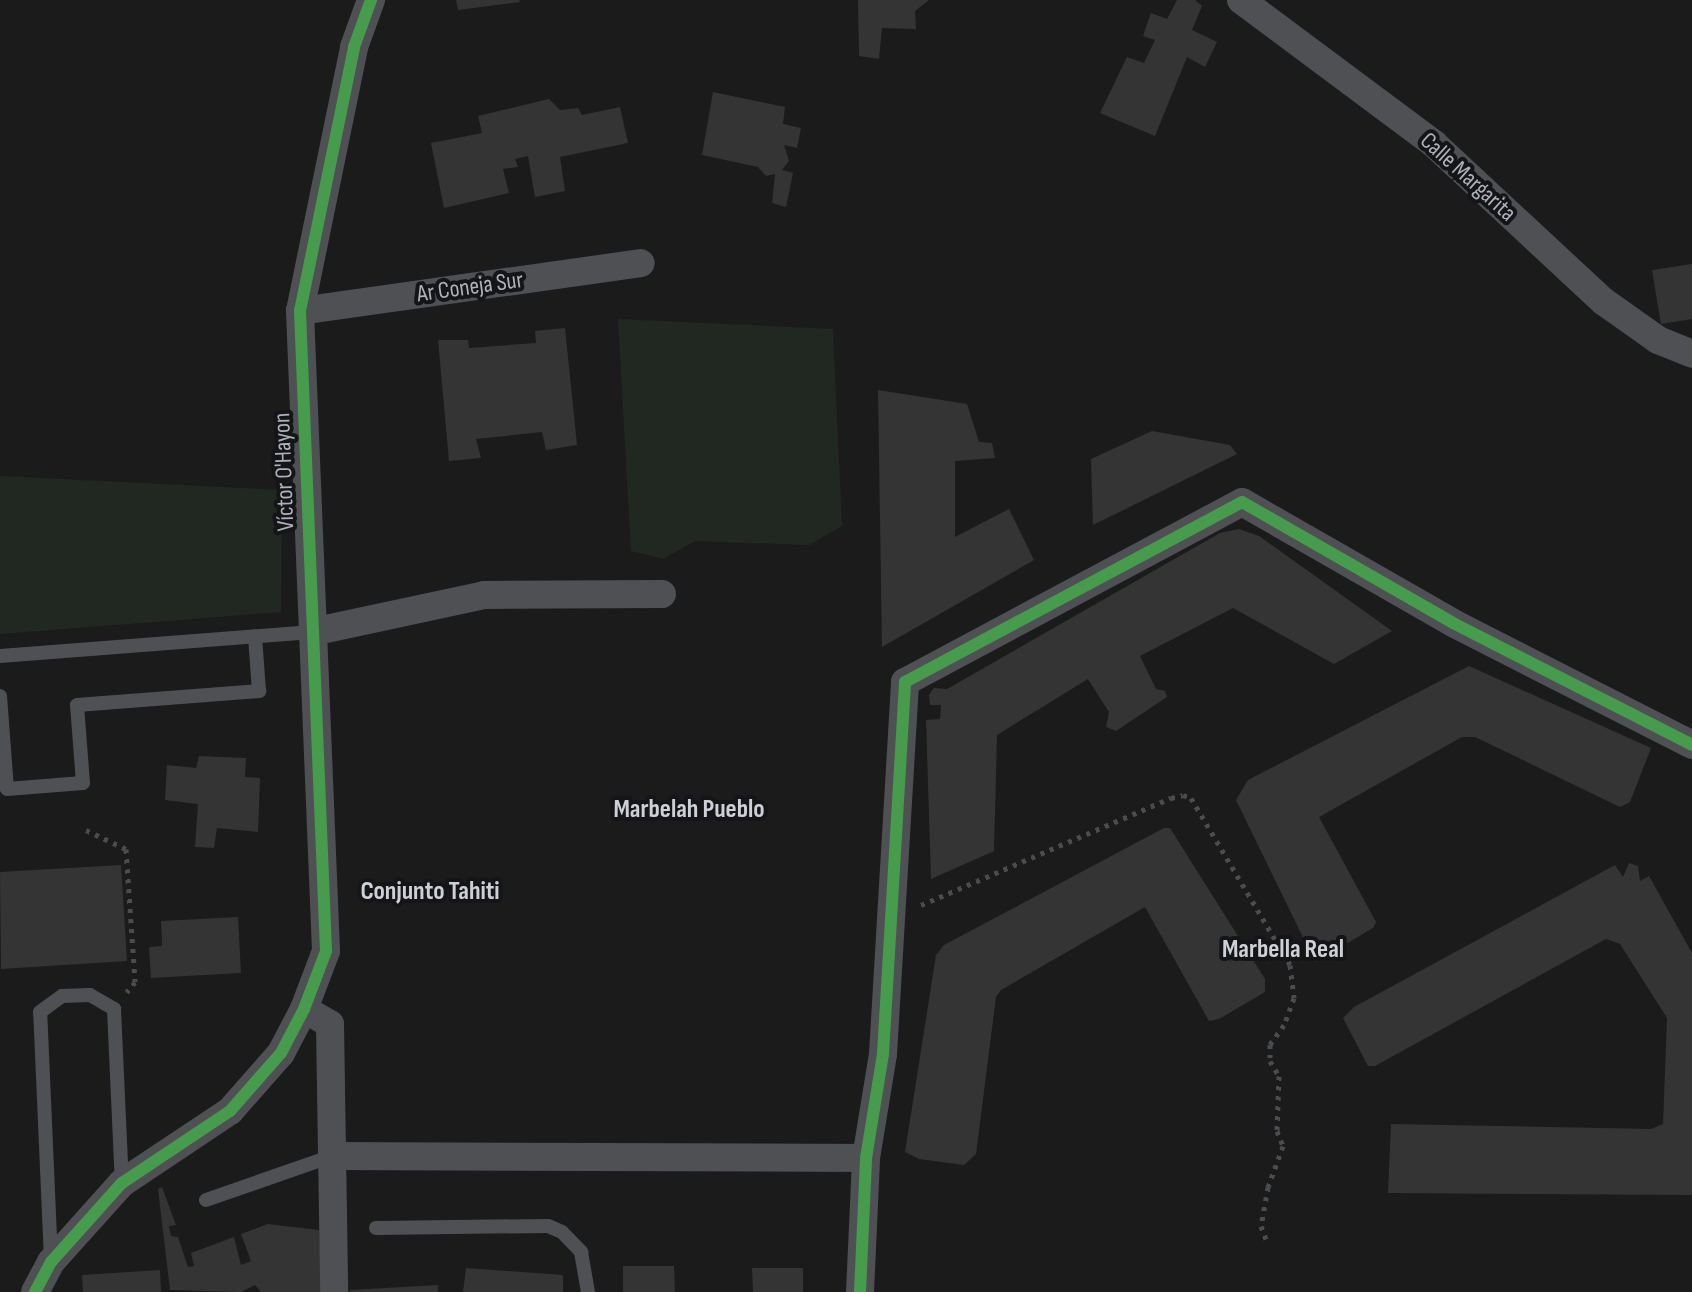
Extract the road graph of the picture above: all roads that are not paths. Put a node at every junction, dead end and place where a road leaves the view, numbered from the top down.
1 (371, 0) edge
2 (1241, 0) edge
3 (641, 263) dead end
4 (300, 311) junction
5 (1692, 354) edge
6 (662, 594) dead end
7 (312, 632) junction
8 (255, 636) junction
9 (0, 656) edge
10 (0, 696) edge
11 (1692, 745) edge
12 (304, 1009) junction
13 (332, 1156) junction
14 (866, 1158) junction
15 (122, 1183) junction
16 (206, 1200) dead end
17 (376, 1228) dead end
18 (51, 1262) junction
19 (35, 1292) edge
20 (334, 1292) edge
21 (588, 1292) edge
22 (860, 1292) edge

1 - 4 street, Víctor O'Hayon
2 - 5 street, Calle Margarita
3 - 4 street, Ar Coneja Sur
4 - 7 street, Víctor O'Hayon
6 - 7 street
7 - 8 lane
7 - 12 street, Víctor O'Hayon
8 - 9 lane
8 - 10 lane
11 - 14 street
12 - 13 street
12 - 15 street
13 - 14 street
13 - 16 lane
13 - 20 street
14 - 22 street
15 - 18 street
15 - 18 lane
17 - 21 lane
18 - 19 street

